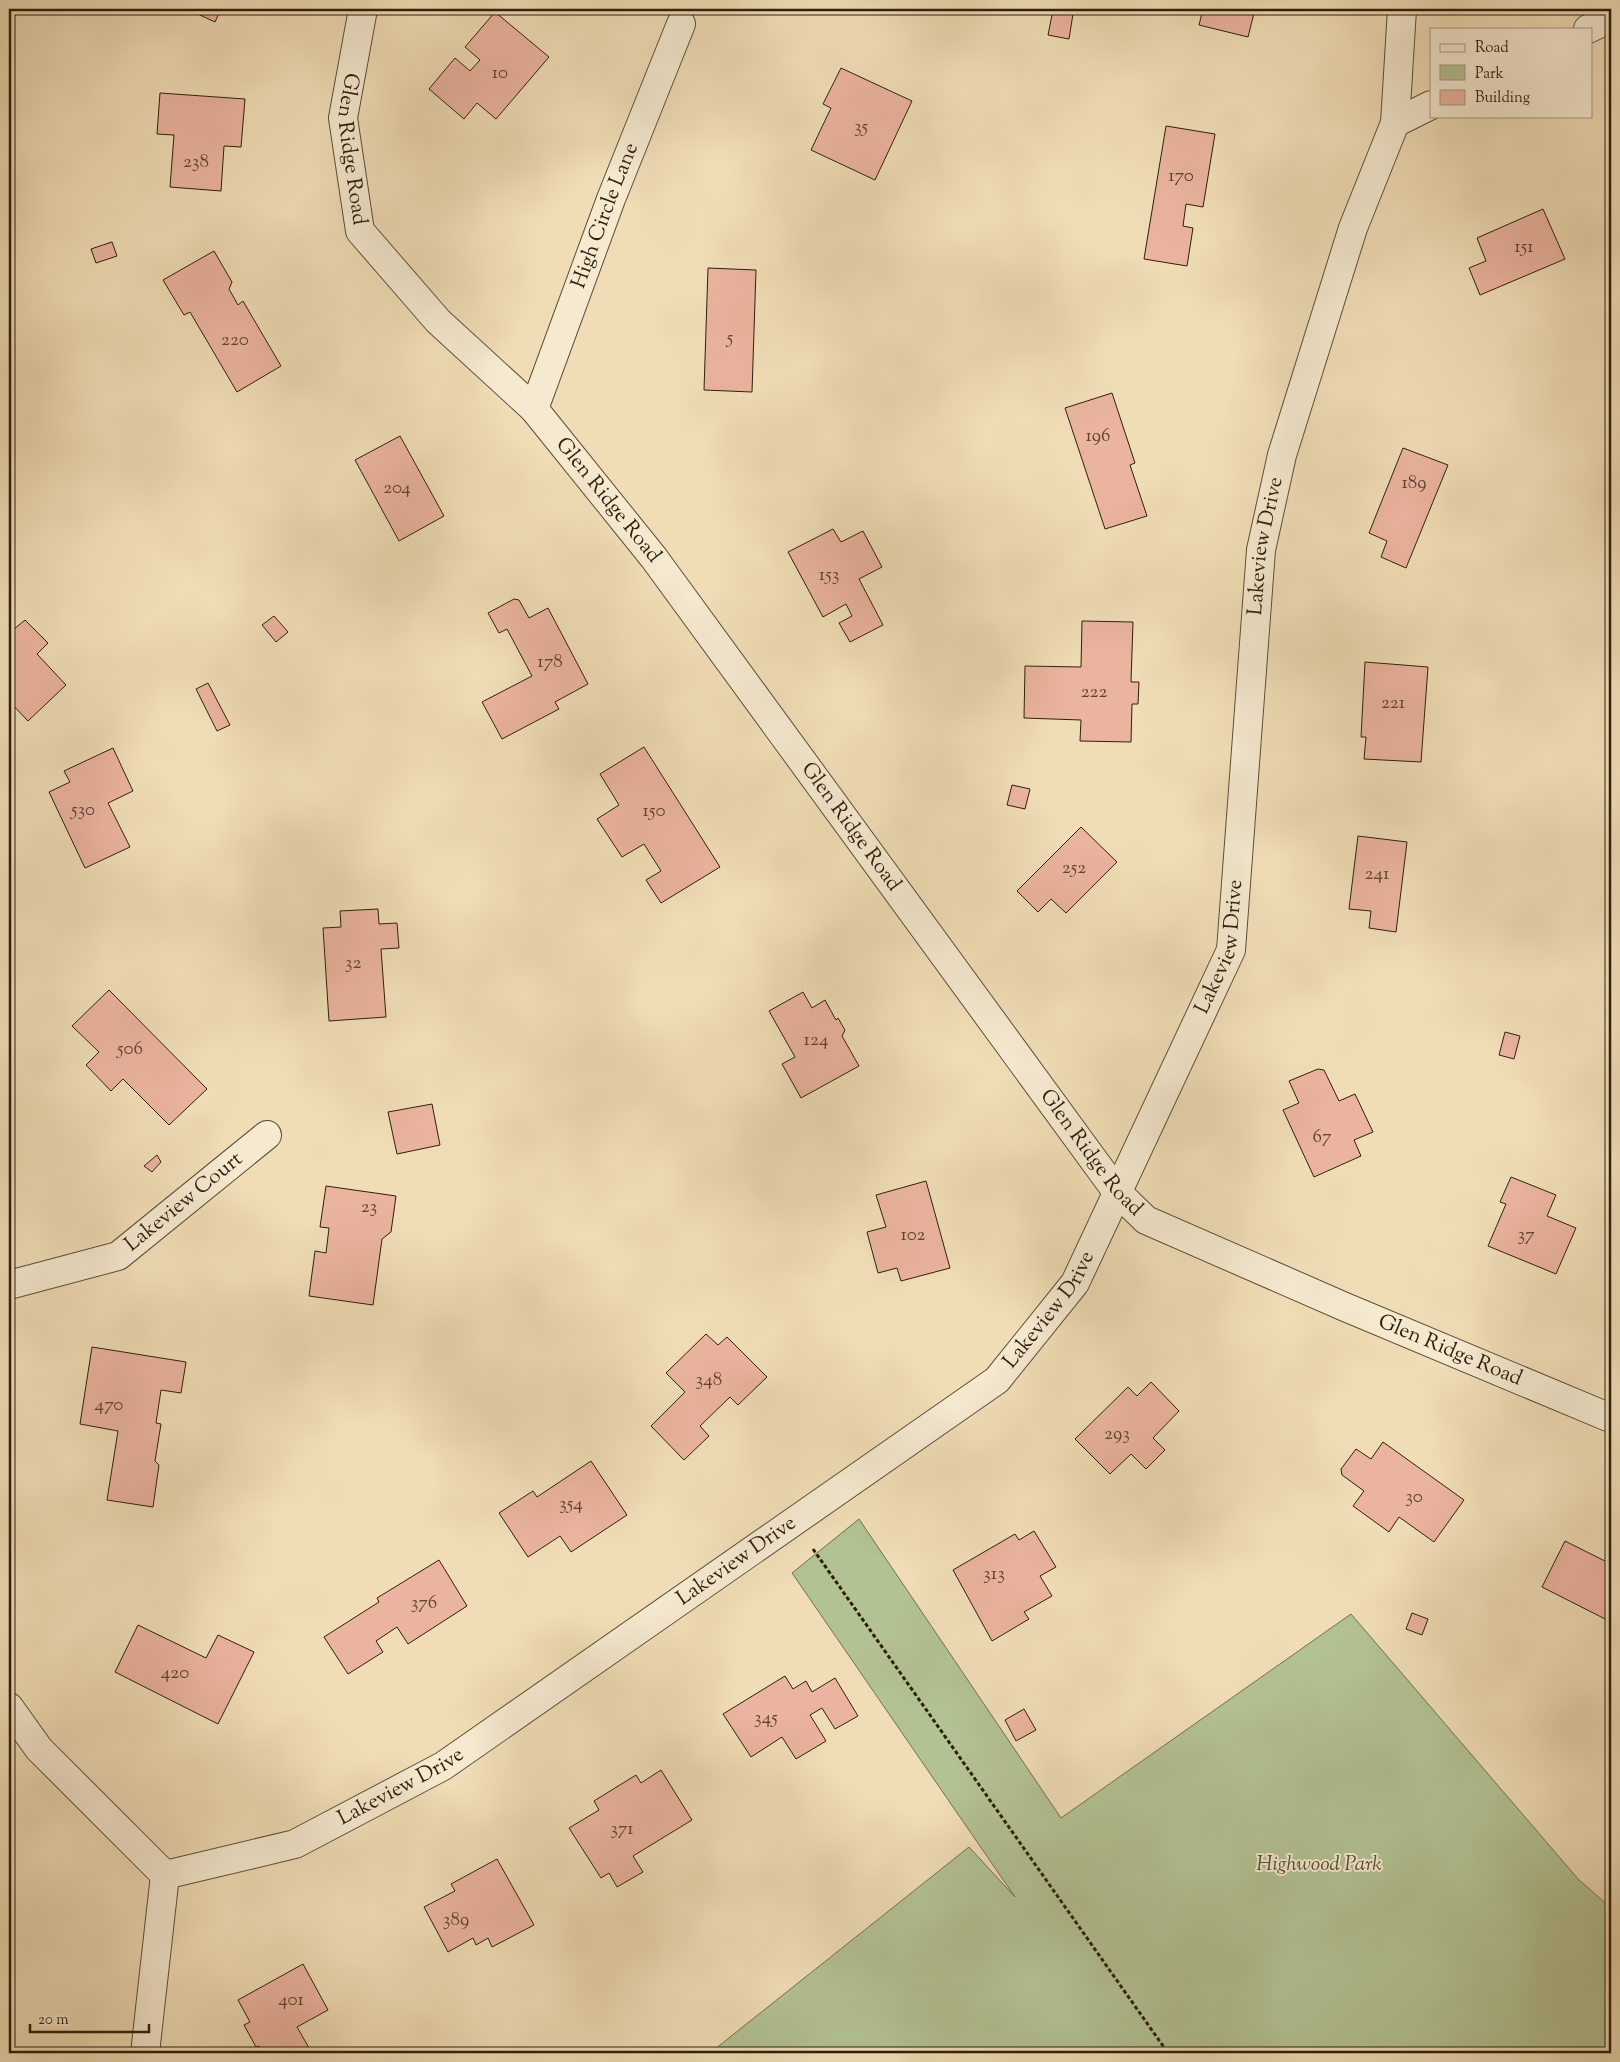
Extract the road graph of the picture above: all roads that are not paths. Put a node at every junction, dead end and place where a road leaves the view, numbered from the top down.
1 (363, 9) edge
2 (1402, 9) edge
3 (1611, 18) edge
4 (681, 24) dead end
5 (1590, 28) edge
6 (1430, 106) edge
7 (1395, 123) junction
8 (534, 409) junction
9 (268, 1135) dead end
10 (1117, 1192) junction
11 (9, 1285) edge
12 (1611, 1416) edge
13 (9, 1707) edge
14 (166, 1875) junction
15 (145, 2053) edge

1 - 8 street, Glen Ridge Road
2 - 7 street, Lakeview Drive
3 - 5 street
4 - 8 street, High Circle Lane
6 - 7 street
7 - 10 street, Lakeview Drive
8 - 10 street, Glen Ridge Road
9 - 11 street, Lakeview Court
10 - 12 street, Glen Ridge Road
10 - 14 street, Lakeview Drive
13 - 14 street
14 - 15 street

